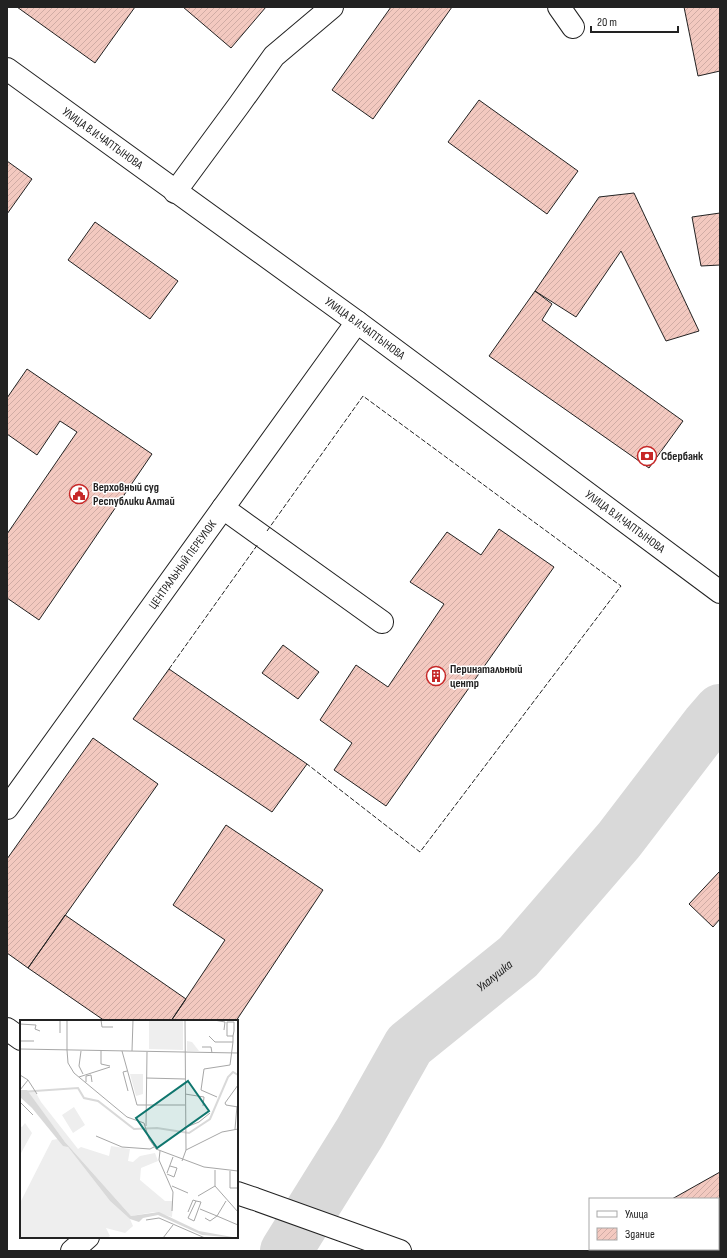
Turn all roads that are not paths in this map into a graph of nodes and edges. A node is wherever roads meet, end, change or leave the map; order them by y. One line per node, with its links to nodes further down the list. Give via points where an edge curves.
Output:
1 (332, 7): 5 (street, via 274,56)
2 (559, 7): 3 (street)
3 (573, 27)
4 (7, 69): 5 (street, УЛИЦА В.И.ЧАПТЫНОВА)
5 (175, 192): 6 (street, УЛИЦА В.И.ЧАПТЫНОВА)
6 (357, 322): 7 (street, ЦЕНТРАЛЬНЫЙ ПЕРЕУЛОК); 8 (street, УЛИЦА В.И.ЧАПТЫНОВА)
7 (223, 508): 9 (street); 10 (street, ЦЕНТРАЛЬНЫЙ ПЕРЕУЛОК)
8 (718, 585)
9 (382, 622)
10 (7, 808)
11 (7, 1029): 12 (street)
12 (20, 1038)
13 (238, 1186): 14 (street)
14 (246, 1196): 16 (street)
15 (87, 1238): 17 (street)
16 (391, 1248)
17 (72, 1251)

